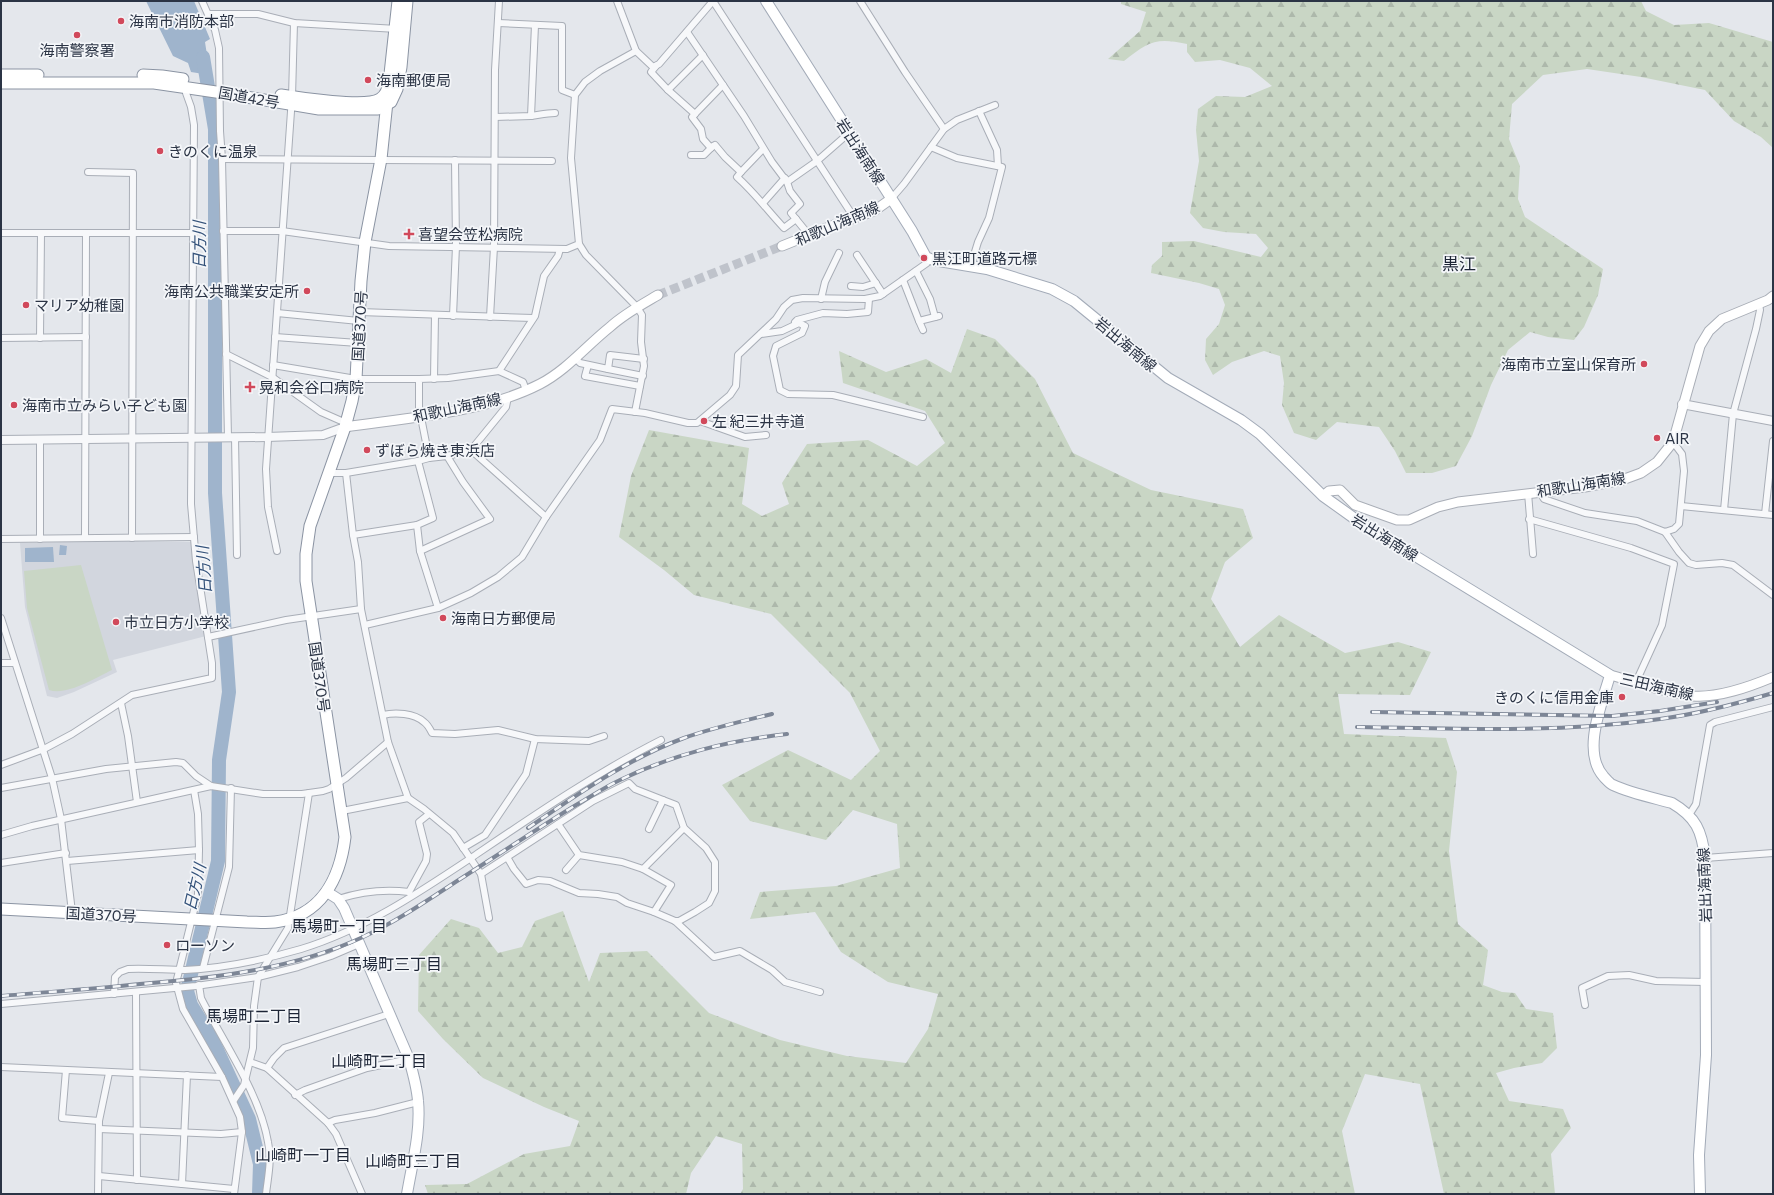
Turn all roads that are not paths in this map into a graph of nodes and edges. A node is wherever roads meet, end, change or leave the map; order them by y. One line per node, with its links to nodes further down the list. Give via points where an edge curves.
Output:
1 (202, 1): 9 (street)
2 (398, 1): 13 (highway, 国道42号)
3 (407, 1): 13 (highway, 国道42号)
4 (499, 1): 11 (street)
5 (616, 1): 15 (street)
6 (713, 1): 14 (street); 48 (street)
7 (766, 1): 37 (main road, 岩出海南線)
8 (860, 1): 35 (street)
9 (208, 14): 10 (street, via 258,14); 23 (street, via 218,40)
10 (294, 23): 13 (street); 26 (street)
11 (498, 23): 12 (street); 33 (street)
12 (534, 25): 25 (street, via 562,26 562,90); 34 (street)
13 (400, 30): 21 (highway, 国道42号)
14 (687, 32): 16 (street); 17 (street)
15 (636, 51): 17 (street, via 653,67); 25 (street, via 600,70 585,82)
16 (703, 54): 22 (street); 24 (street)
17 (656, 66): 24 (street, via 651,72)
18 (1, 75): 20 (highway, 国道42号, via 155,75)
19 (1, 83): 20 (highway, 国道42号)
20 (188, 83): 23 (highway, 国道42号); 63 (street, via 186,93 194,125)
21 (394, 83): 26 (highway, 国道42号, via 383,97 371,102); 27 (highway, 国道370号); 36 (highway, 国道370号, via 396,99)
22 (723, 85): 32 (street); 40 (street)
23 (218, 88): 26 (highway, 国道42号); 42 (street)
24 (668, 90): 32 (street)
25 (575, 95): 66 (street, via 571,158)
26 (291, 101): 29 (highway, 国道42号, via 319,109); 43 (street)
27 (387, 105): 29 (highway, 国道42号); 36 (highway, 国道370号)
28 (995, 105): 30 (street)
29 (364, 110): 36 (highway, 国道370号, via 381,114)
30 (979, 111): 35 (street, via 957,120); 49 (street, via 996,150)
31 (555, 113): 34 (street, via 545,112 539,116)
32 (695, 114): 38 (street, via 692,117 702,129 703,139)
33 (494, 116): 34 (street); 46 (street)
34 (531, 116)
35 (944, 129): 39 (street)
36 (385, 132): 44 (highway, 国道370号)
37 (849, 133): 48 (street); 53 (main road, 岩出海南線)
38 (713, 146): 41 (street, via 704,155); 51 (street)
39 (931, 147): 49 (street, via 961,159); 53 (street)
40 (763, 149): 51 (street); 52 (street)
41 (691, 155)
42 (222, 159): 43 (street); 57 (street)
43 (286, 159): 44 (street); 58 (street)
44 (382, 159): 45 (street); 65 (highway, 国道370号)
45 (455, 160): 46 (street); 67 (street)
46 (494, 160): 47 (street); 69 (street)
47 (552, 161)
48 (817, 161): 52 (street); 56 (street)
49 (998, 166): 74 (street, via 1002,167 990,218 978,242)
50 (88, 172): 62 (street, via 132,173)
51 (741, 172): 54 (street, via 737,177)
52 (786, 180): 54 (street); 55 (street, via 790,191 800,204 791,213)
53 (892, 199): 56 (main road, 和歌山海南線, via 874,212); 73 (main road, 岩出海南線)
54 (763, 203): 55 (street, via 784,228)
55 (796, 219): 64 (street)
56 (854, 219): 64 (main road, 和歌山海南線)
57 (223, 231): 58 (street); 101 (street)
58 (282, 231): 65 (street); 86 (street)
59 (1, 233): 60 (street)
60 (41, 233): 61 (street); 99 (street)
61 (86, 233): 62 (street); 96 (street)
62 (132, 233): 63 (street); 128 (street)
63 (192, 233): 125 (street)
64 (810, 235): 68 (main road, 和歌山海南線)
65 (365, 242): 67 (street, via 389,246); 88 (highway, 国道370号)
66 (579, 244): 70 (street); 85 (street, via 586,255)
67 (456, 246): 69 (street); 89 (street)
68 (782, 246)
69 (494, 247): 70 (street); 90 (street)
70 (560, 249): 91 (street, via 544,276 535,316)
71 (839, 253): 82 (street, via 825,282)
72 (857, 255): 77 (street)
73 (929, 259): 74 (main road, 岩出海南線); 75 (street)
74 (971, 265): 142 (main road, 岩出海南線, via 1052,289 1074,301 1168,378 1241,420 1260,434)
75 (916, 271): 76 (street); 92 (street, via 937,317)
76 (903, 280): 79 (street); 92 (street)
77 (876, 283): 78 (street); 79 (street)
78 (851, 286)
79 (883, 294): 83 (street)
80 (658, 295): 85 (main road, 和歌山海南線)
81 (1773, 296): 84 (main road, 和歌山海南線)
82 (821, 299): 83 (street); 95 (street, via 792,300)
83 (869, 299): 93 (street, via 868,312 823,313 797,320)
84 (1759, 304): 116 (main road, 和歌山海南線, via 1722,319 1709,331 1700,346); 118 (street, via 1756,329)
85 (638, 307): 102 (main road, 和歌山海南線, via 609,327); 103 (street, via 642,315 641,342)
86 (277, 313): 88 (street); 97 (street)
87 (435, 315): 88 (street); 89 (street); 111 (street)
88 (359, 316): 100 (highway, 国道370号)
89 (453, 316): 90 (street)
90 (490, 317): 91 (street)
91 (532, 318): 107 (street)
92 (919, 321): 94 (street)
93 (791, 326): 95 (street, via 782,331); 120 (street, via 799,323 805,326 802,333 776,346 773,356 780,390 788,394 833,395)
94 (923, 330)
95 (761, 334): 121 (street, via 738,355 736,386 730,395)
96 (86, 337): 99 (street); 129 (street)
97 (275, 337): 100 (street); 104 (street)
98 (1, 338): 99 (street)
99 (40, 338)
100 (358, 343): 110 (highway, 国道370号)
101 (226, 354): 109 (street); 126 (street)
102 (576, 359): 105 (street); 114 (main road, 和歌山海南線, via 540,384)
103 (644, 359): 106 (street, via 610,355); 108 (street)
104 (273, 365): 109 (street); 110 (street)
105 (588, 365): 106 (street); 113 (street, via 585,376)
106 (608, 369): 108 (street)
107 (499, 371): 111 (street); 114 (street, via 523,382)
108 (643, 376): 113 (street)
109 (272, 377): 123 (street, via 321,412); 127 (street)
110 (356, 379): 112 (street); 123 (highway, 国道370号)
111 (434, 379): 112 (street)
112 (419, 380): 119 (street)
113 (640, 386): 117 (street)
114 (526, 390): 115 (main road, 和歌山海南線)
115 (508, 396): 119 (main road, 和歌山海南線, via 484,405); 134 (street, via 506,407)
116 (1682, 404): 118 (street); 133 (main road, 和歌山海南線)
117 (635, 412): 121 (street, via 688,423); 147 (street, via 612,409 600,440)
118 (1733, 414): 122 (street); 144 (street)
119 (421, 416): 123 (main road, 和歌山海南線); 136 (street)
120 (923, 417)
121 (700, 421): 124 (street, via 745,437)
122 (1773, 421)
123 (346, 425): 127 (street, via 323,435); 138 (highway, 国道370号)
124 (766, 435)
125 (193, 437): 126 (street); 128 (street); 154 (street, via 191,504)
126 (229, 437): 127 (street); 160 (street)
127 (268, 437): 157 (street, via 268,508)
128 (131, 438): 129 (street); 153 (street)
129 (85, 439): 131 (street); 152 (street)
130 (1, 440): 131 (street)
131 (40, 440): 156 (street)
132 (1773, 441): 145 (street)
133 (1673, 442): 140 (main road, 和歌山海南線, via 1657,462 1641,473 1622,480 1585,487); 143 (street, via 1682,454 1684,471)
134 (471, 450): 135 (street); 147 (street)
135 (447, 456): 136 (street); 158 (street, via 490,519)
136 (429, 458): 137 (street)
137 (418, 461): 139 (street); 149 (street, via 433,518)
138 (328, 473): 139 (street); 164 (highway, 国道370号, via 310,526 306,554 306,581)
139 (346, 473): 151 (street)
140 (1539, 491): 141 (main road, 和歌山海南線); 150 (street, via 1544,499 1585,513 1638,521)
141 (1528, 493): 142 (main road, 和歌山海南線, via 1458,502 1438,507 1409,520 1397,520 1368,510 1356,504 1340,490 1329,491); 148 (street)
142 (1323, 496): 170 (main road, 岩出海南線, via 1358,521)
143 (1681, 506): 144 (street); 150 (street, via 1679,524)
144 (1724, 510): 145 (street)
145 (1765, 514): 146 (street)
146 (1773, 515)
147 (546, 517): 163 (street, via 522,557 471,593)
148 (1529, 519): 159 (street); 172 (street, via 1631,548 1674,564 1662,625)
149 (417, 525): 151 (street); 158 (street)
150 (1666, 532): 161 (street, via 1689,562 1696,565 1733,565)
151 (353, 535): 162 (street, via 358,562)
152 (85, 538): 153 (street); 156 (street)
153 (132, 538): 154 (street)
154 (194, 538): 167 (street)
155 (1, 539): 156 (street)
156 (40, 539)
157 (277, 551)
158 (420, 551): 163 (street)
159 (1533, 554)
160 (237, 555)
161 (1773, 594)
162 (361, 608): 164 (street); 166 (street)
163 (438, 608): 166 (street)
164 (311, 616): 167 (street); 184 (highway, 国道370号)
165 (1, 618): 169 (street)
166 (365, 625): 175 (street)
167 (211, 637): 173 (street, via 212,678 132,695)
168 (1, 663): 169 (street)
169 (15, 663): 180 (street)
170 (1610, 675): 172 (main road, 三田海南線); 195 (main road, 岩出海南線, via 1594,736 1593,751 1599,769 1612,785 1672,803)
171 (1773, 678): 172 (main road, 三田海南線, via 1727,692 1695,696)
172 (1636, 682)
173 (121, 703): 180 (street); 182 (street)
174 (1773, 707): 195 (street, via 1710,725 1696,804)
175 (383, 715): 177 (street, via 394,712 415,717 425,722 432,733 455,734 498,730); 179 (street)
176 (604, 736): 177 (street, via 589,741)
177 (535, 739): 201 (street, via 526,774 485,834)
178 (661, 740): 207 (street, via 589,780)
179 (388, 742): 184 (street); 190 (street)
180 (44, 749): 181 (street); 183 (street)
181 (1, 765)
182 (132, 766): 183 (street); 185 (street, via 183,763 196,776); 192 (street)
183 (52, 778): 186 (street); 196 (street)
184 (337, 783): 189 (street, via 329,789); 193 (highway, 国道370号)
185 (212, 786): 187 (street); 188 (street)
186 (1, 788)
187 (231, 788): 189 (street, via 263,794); 223 (street, via 228,867)
188 (194, 790): 192 (street); 202 (street)
189 (309, 793): 220 (street)
190 (408, 798): 193 (street); 194 (street)
191 (663, 800): 197 (street, via 635,789 629,783 593,801); 198 (street, via 676,805); 199 (street)
192 (137, 802): 196 (street)
193 (342, 811): 214 (highway, 国道370号, via 345,837 343,856)
194 (430, 814): 201 (street, via 452,833); 215 (street, via 419,822 427,854)
195 (1689, 815): 208 (main road, 岩出海南線, via 1700,832)
196 (61, 819): 200 (street); 203 (street)
197 (558, 824): 205 (street); 206 (street)
198 (684, 828): 211 (street); 224 (street, via 706,848 715,862 714,891 709,903)
199 (649, 829)
200 (1, 835)
201 (463, 848): 207 (street)
202 (199, 850): 209 (street); 222 (street)
203 (66, 853): 209 (street); 210 (street)
204 (1773, 853): 208 (street)
205 (579, 855): 211 (street, via 622,862); 212 (street)
206 (507, 857): 213 (street); 219 (street, via 526,884 538,880 550,881 579,893 617,897 627,904)
207 (470, 858): 213 (street); 215 (street)
208 (1705, 858): 231 (main road, 岩出海南線)
209 (67, 860): 218 (street)
210 (1, 863)
211 (643, 869): 219 (street, via 671,885)
212 (566, 870)
213 (481, 874): 221 (street)
214 (328, 892): 216 (main road); 220 (highway, 国道370号, via 314,905)
215 (410, 895): 216 (street, via 394,890); 225 (street)
216 (338, 899): 225 (main road)
217 (1, 909): 218 (highway, 国道370号)
218 (72, 912): 222 (highway, 国道370号)
219 (654, 912): 224 (street)
220 (290, 918): 223 (highway, 国道370号, via 275,922); 227 (street, via 288,928)
221 (489, 918)
222 (195, 919): 223 (highway, 国道370号); 229 (street)
223 (213, 920): 228 (street)
224 (675, 921): 235 (street, via 714,957 740,951 772,970 785,982)
225 (353, 929): 226 (main road); 227 (street, via 319,943)
226 (359, 944): 230 (street, via 298,967); 239 (main road)
227 (270, 957): 228 (street, via 245,963); 230 (street)
228 (200, 968): 229 (street)
229 (181, 970): 233 (street); 236 (street, via 138,968 120,972 115,976)
230 (258, 977): 232 (street); 241 (street)
231 (1706, 982): 238 (street, via 1656,981 1629,975 1608,976 1582,988); 267 (main road, 岩出海南線, via 1706,1055 1699,1155)
232 (197, 986): 233 (street); 249 (street)
233 (179, 987): 234 (street); 248 (street, via 183,1009)
234 (136, 992): 236 (street); 246 (street)
235 (820, 992)
236 (114, 994): 237 (street)
237 (1, 1004)
238 (1585, 1005)
239 (389, 1014): 240 (main road); 243 (street, via 284,1048)
240 (409, 1059): 250 (street, via 367,1068); 252 (main road)
241 (250, 1062): 243 (street); 249 (street)
242 (1, 1067): 244 (street)
243 (267, 1068): 250 (street)
244 (66, 1070): 245 (street); 253 (street, via 62,1118)
245 (109, 1073): 246 (street); 253 (street)
246 (137, 1073): 247 (street); 256 (street)
247 (187, 1075): 248 (street); 257 (street)
248 (222, 1077): 251 (street)
249 (245, 1083): 251 (street); 264 (street, via 261,1116 268,1142 270,1161)
250 (295, 1095): 254 (street)
251 (235, 1099): 258 (street)
252 (418, 1102): 254 (street); 266 (main road, via 416,1141)
253 (99, 1121): 255 (street)
254 (328, 1123): 265 (street, via 336,1134)
255 (99, 1129): 256 (street); 259 (street)
256 (136, 1130): 257 (street); 260 (street)
257 (184, 1131): 258 (street, via 221,1134); 261 (street)
258 (242, 1132): 262 (street)
259 (99, 1176): 260 (street); 263 (street)
260 (137, 1180): 261 (street)
261 (182, 1184): 262 (street)
262 (234, 1191)
263 (98, 1194)
264 (266, 1194)
265 (362, 1194)
266 (406, 1194)
267 (1700, 1194)

